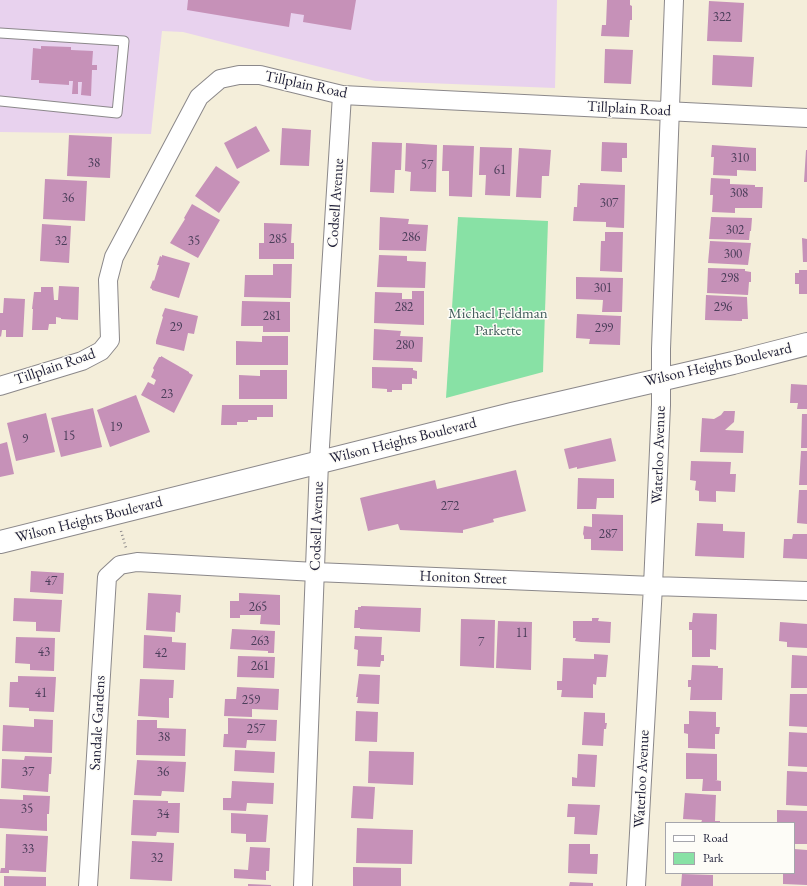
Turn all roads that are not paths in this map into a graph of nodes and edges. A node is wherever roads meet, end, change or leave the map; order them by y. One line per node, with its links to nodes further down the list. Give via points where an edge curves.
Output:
1 (674, 0): 5 (street, Waterloo Avenue)
2 (0, 33): 4 (lane, via 124,41 117,113)
3 (342, 95): 5 (street, Tillplain Road); 9 (street, Tillplain Road, via 260,75 239,75 220,79 199,97 114,257 108,280 110,340 101,351 82,361); 10 (street, Codsell Avenue)
4 (0, 101)
5 (670, 111): 6 (street, Tillplain Road); 8 (street, Waterloo Avenue)
6 (807, 118)
7 (807, 344): 8 (street, Wilson Heights Boulevard)
8 (661, 379): 10 (street, Wilson Heights Boulevard); 14 (street, Waterloo Avenue)
9 (0, 386)
10 (319, 462): 11 (street, Wilson Heights Boulevard); 13 (street, Codsell Avenue)
11 (0, 542)
12 (125, 564): 13 (street, Honiton Street, via 137,562); 16 (street, Sandale Gardens, via 107,577)
13 (315, 572): 14 (street, Honiton Street); 17 (street, Codsell Avenue)
14 (654, 586): 15 (street, Honiton Street); 18 (street, Waterloo Avenue)
15 (807, 591)
16 (88, 886)
17 (303, 886)
18 (636, 886)

